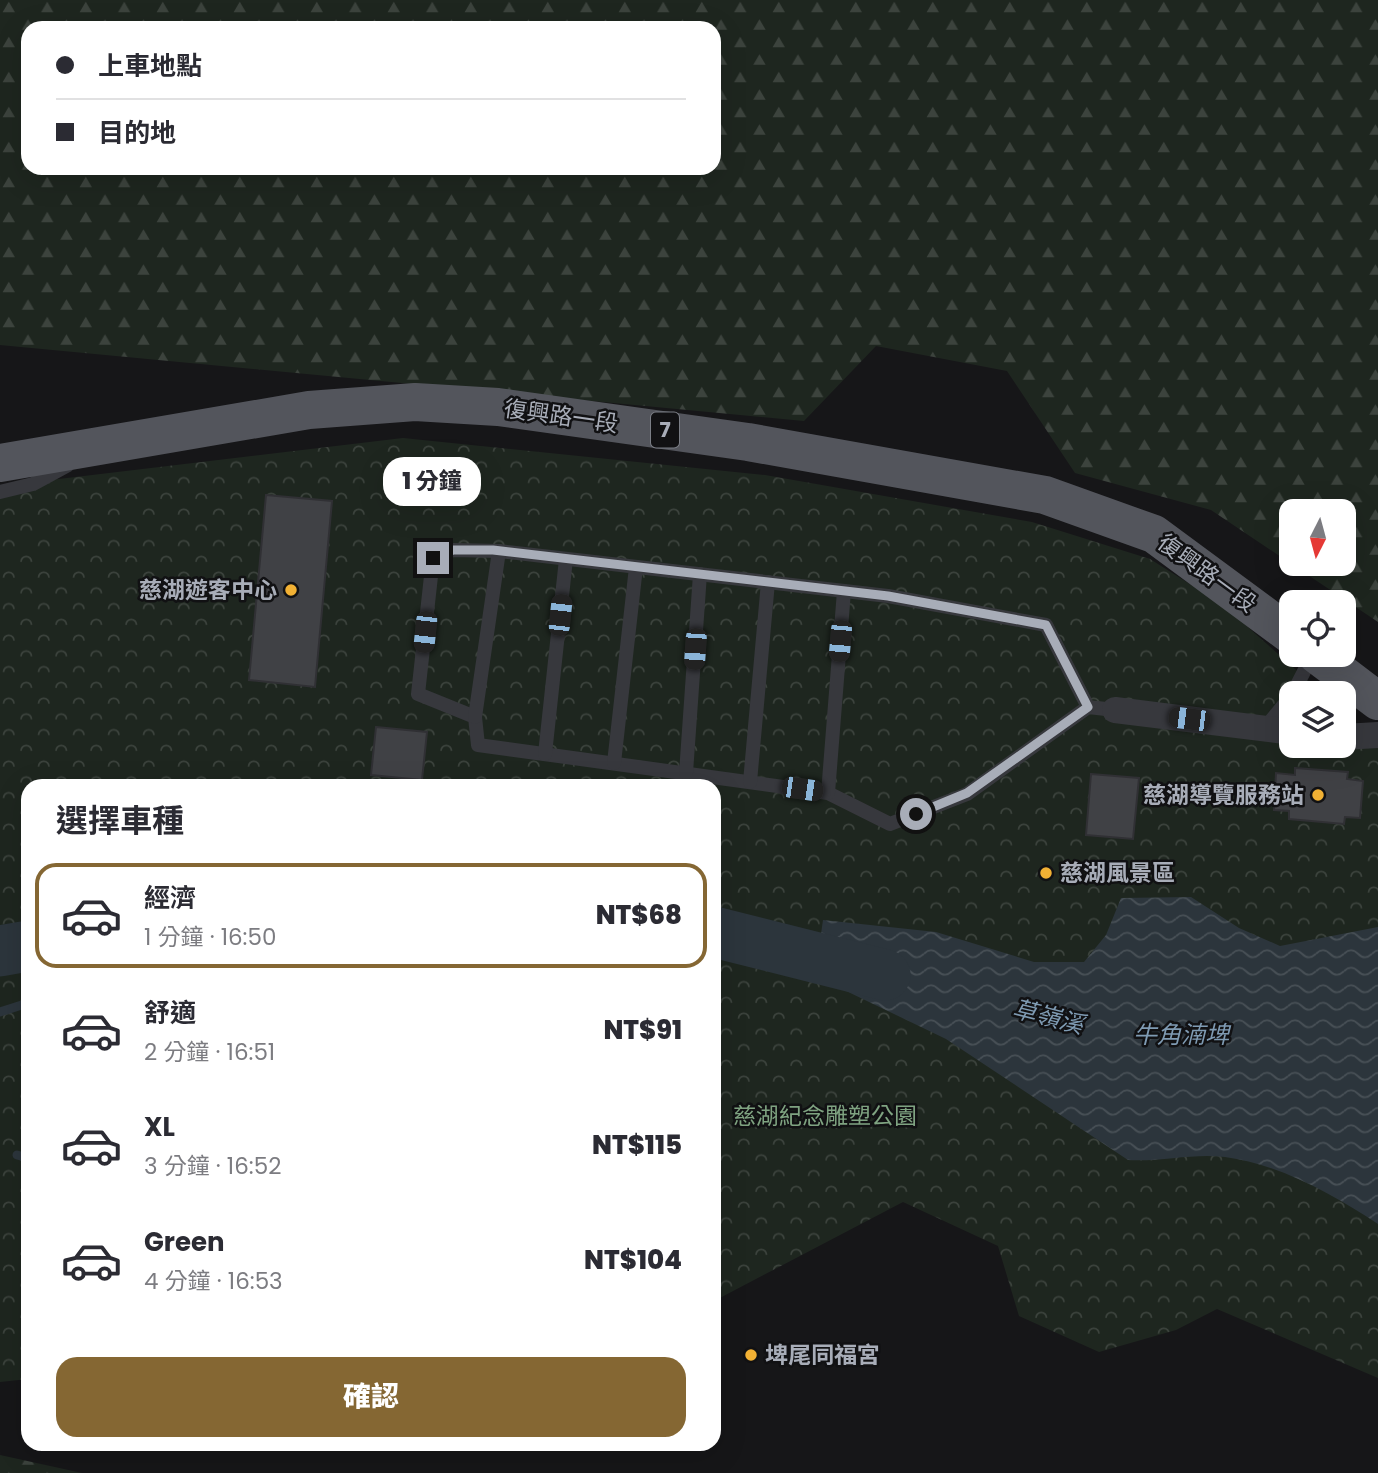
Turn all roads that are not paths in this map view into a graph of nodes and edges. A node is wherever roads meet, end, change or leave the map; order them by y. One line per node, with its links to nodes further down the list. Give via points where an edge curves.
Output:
1 (106, 445): 2 (main road, 復興路一段 / 7); 3 (lane, via 33,484); 10 (main road, 復興路一段 / 7, via 309,410 415,402 498,407 748,442 1045,495 1154,534)
2 (0, 463)
3 (0, 492)
4 (499, 551): 5 (lane); 16 (lane); 16 (lane, via 453,550 433,558 418,694)
5 (566, 559): 6 (lane); 21 (lane)
6 (636, 567): 7 (lane); 22 (lane)
7 (700, 574): 8 (lane); 23 (lane)
8 (768, 582): 9 (lane); 24 (lane)
9 (844, 591): 13 (lane, via 1046,625); 25 (lane)
10 (1279, 626)
11 (1332, 667): 12 (main road)
12 (1378, 701)
13 (1088, 707): 14 (lane); 25 (lane, via 967,793 890,824)
14 (1115, 710): 17 (street)
15 (1279, 710): 17 (lane)
16 (475, 717): 21 (lane, via 478,744)
17 (1264, 729): 18 (street)
18 (1279, 731)
19 (1378, 735): 20 (street)
20 (1356, 736)
21 (545, 754): 22 (lane)
22 (614, 763): 23 (lane)
23 (685, 773): 24 (lane)
24 (750, 782): 25 (lane)
25 (828, 793)

